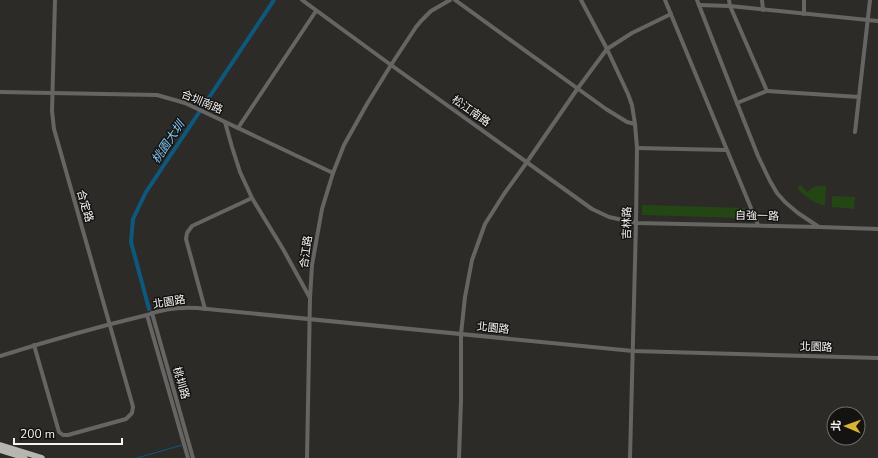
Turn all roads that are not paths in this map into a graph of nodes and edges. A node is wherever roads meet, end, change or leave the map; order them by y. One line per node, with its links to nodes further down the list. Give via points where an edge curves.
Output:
1 (55, 0): 24 (street, 合定路)
2 (302, 0): 14 (street, 松江南路)
3 (450, 0): 20 (street, 合江路, via 421,21)
4 (455, 0): 21 (street)
5 (581, 0): 19 (street, 吉林路)
6 (665, 0): 15 (street)
7 (728, 0): 12 (street)
8 (762, 0): 13 (street)
9 (804, 0): 16 (street)
10 (870, 0): 17 (street)
11 (698, 2): 12 (street); 26 (street)
12 (730, 6): 13 (street); 22 (street)
13 (763, 10): 16 (street)
14 (316, 11): 20 (street, 松江南路); 29 (street)
15 (671, 14): 19 (street, via 632,33); 32 (street)
16 (804, 14): 17 (street)
17 (868, 20): 18 (street); 25 (street)
18 (878, 21)
19 (607, 49): 21 (street); 28 (street, 吉林路, via 628,94)
20 (391, 65): 33 (street, 松江南路); 34 (street, 合江路, via 344,145)
21 (578, 88): 28 (street, via 606,109); 33 (street)
22 (766, 91): 25 (street); 26 (street)
23 (0, 92): 24 (street, 合圳南路)
24 (53, 93): 27 (street, 合圳南路, via 157,95 185,103); 45 (street, 合定路, via 54,129)
25 (860, 97): 30 (street)
26 (737, 103): 38 (street, via 758,156 777,193 794,210)
27 (225, 122): 29 (street, 合圳南路); 35 (street, via 240,172)
28 (635, 124): 31 (street, 吉林路)
29 (238, 128): 34 (street, 合圳南路)
30 (855, 132)
31 (637, 148): 32 (street); 36 (street, 吉林路)
32 (726, 150): 37 (street)
33 (527, 162): 36 (street, 松江南路, via 592,209 609,217); 46 (street, via 484,228 472,260)
34 (333, 173): 40 (street, 合江路, via 318,230)
35 (252, 198): 40 (street); 41 (street, via 192,226 187,233 186,239)
36 (636, 223): 37 (street, 自強一路); 48 (street, 吉林路)
37 (758, 225): 38 (street, 自強一路)
38 (819, 227): 39 (street, 自強一路)
39 (878, 229)
40 (310, 298): 44 (street, 合江路)
41 (205, 309): 42 (street, 北園路, via 184,307); 44 (street, 北園路)
42 (152, 313): 43 (street, 北園路); 56 (street, 桃圳路)
43 (147, 315): 45 (street, 北園路); 55 (street, 桃圳路)
44 (310, 319): 46 (street, 北園路); 57 (street, 合江路)
45 (109, 324): 47 (street, 北園路); 47 (street, 合定路, via 133,407 132,413 126,419 68,435 59,432)
46 (461, 334): 48 (street, 北園路); 58 (street)
47 (34, 345): 49 (street, 北園路)
48 (633, 350): 50 (street, 北園路); 59 (street, 吉林路)
49 (0, 356)
50 (878, 358)
51 (0, 444): 54 (highway)
52 (1, 450): 53 (highway)
53 (25, 458)
54 (42, 458)
55 (188, 458)
56 (193, 458)
57 (307, 458)
58 (459, 458)
59 (630, 458)

